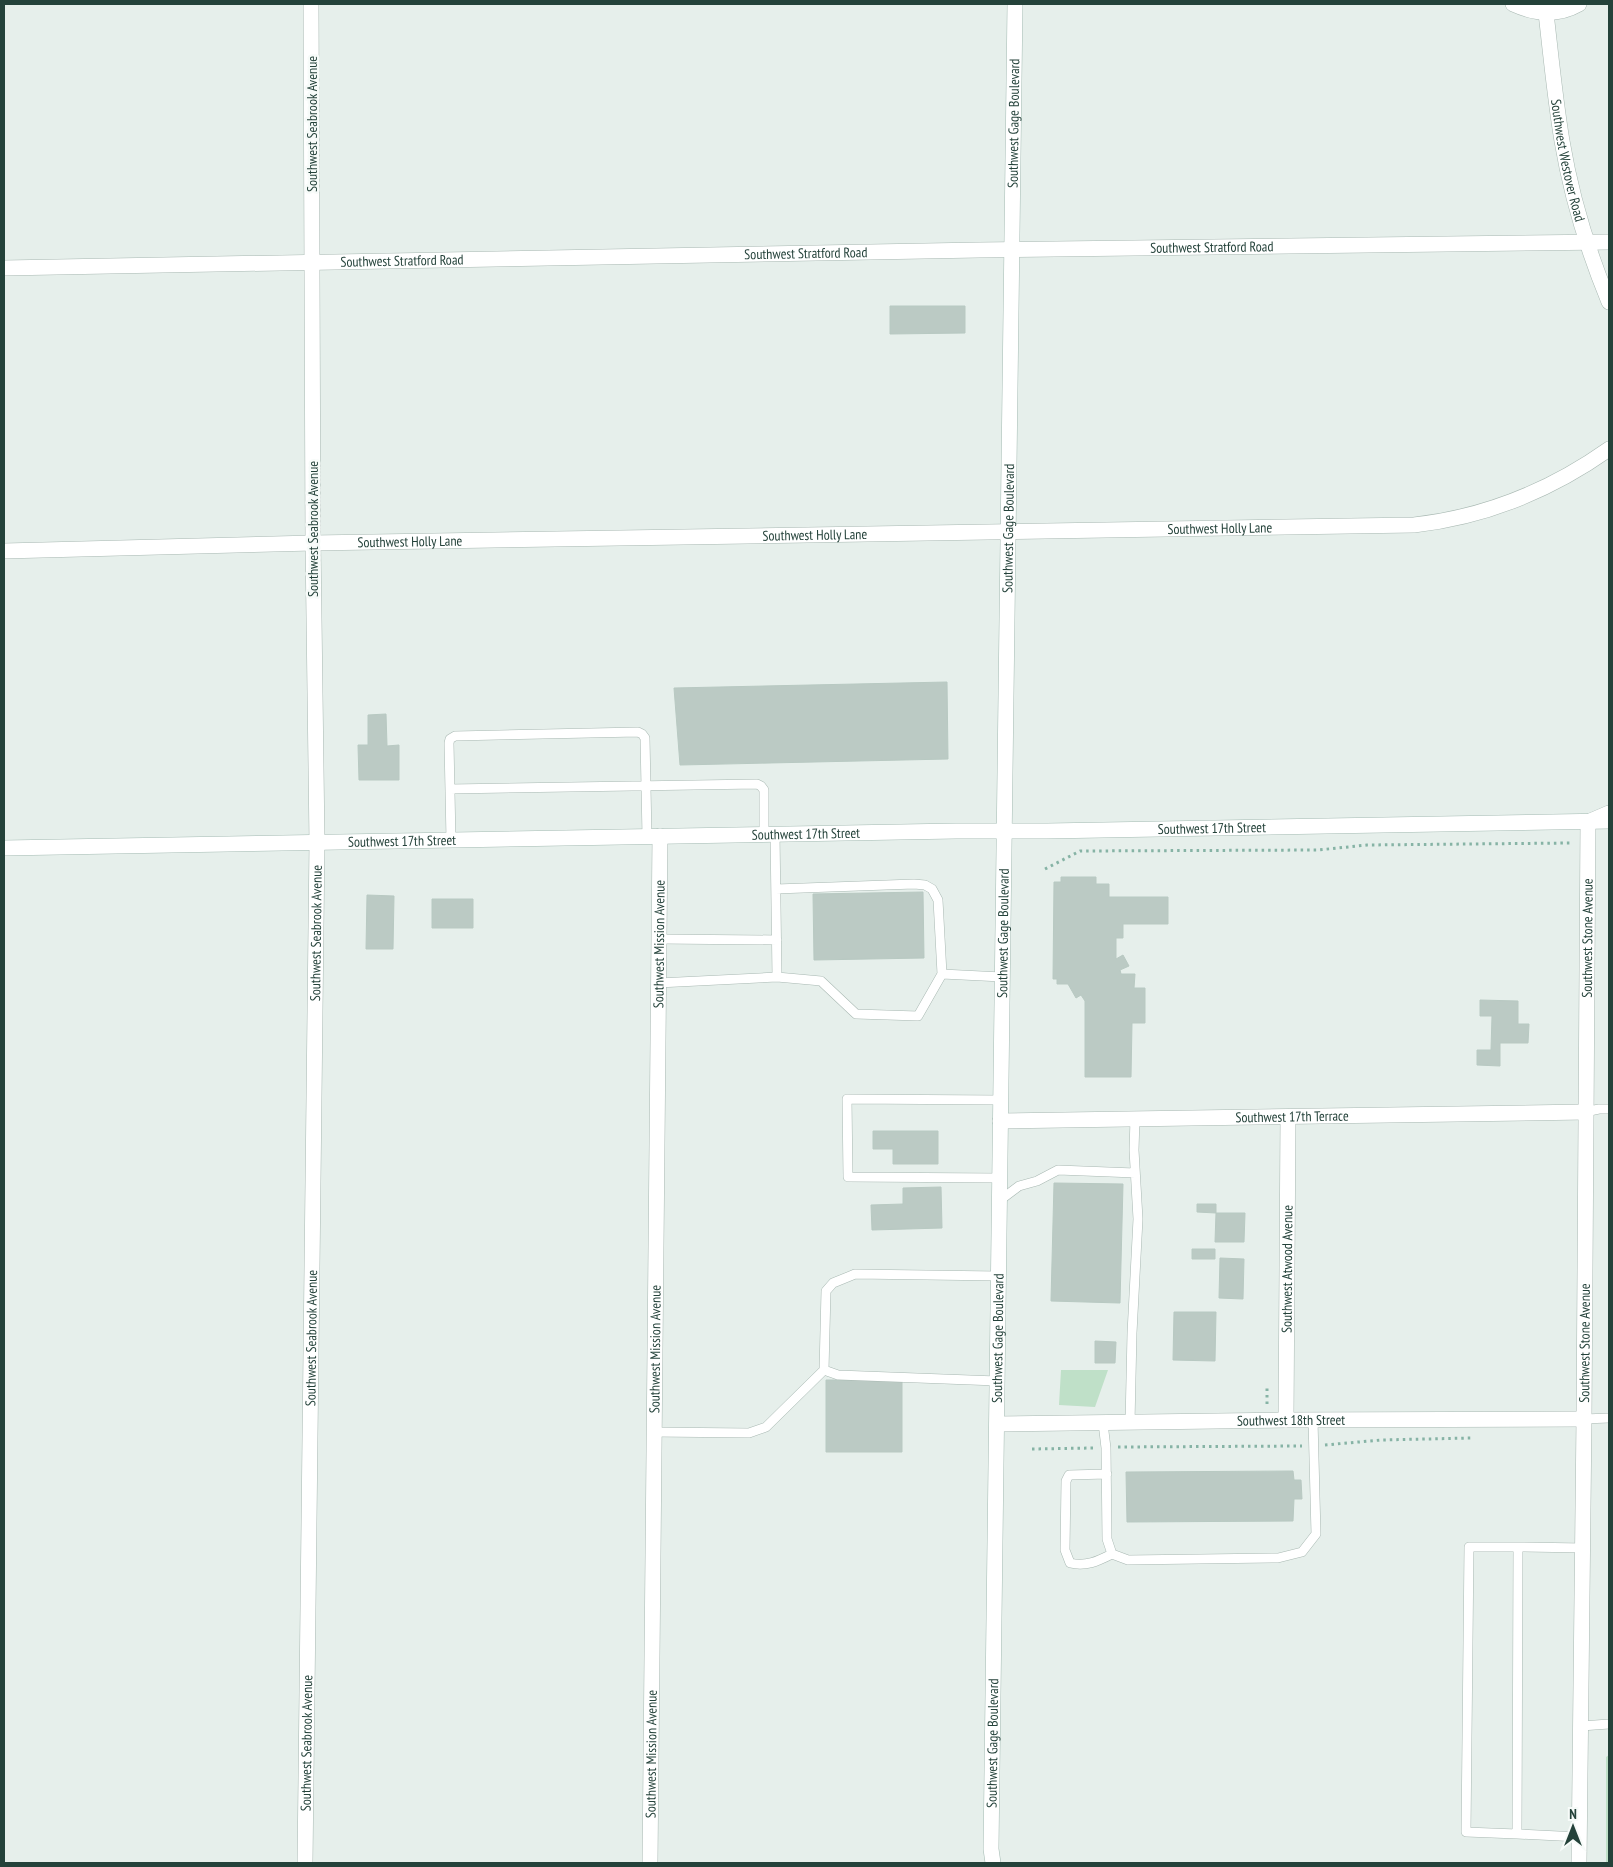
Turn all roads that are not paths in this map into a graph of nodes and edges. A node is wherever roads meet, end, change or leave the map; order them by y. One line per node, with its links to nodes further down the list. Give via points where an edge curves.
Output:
1 (311, 4): 9 (street, Southwest Seabrook Avenue)
2 (1015, 4): 8 (street, Southwest Gage Boulevard)
3 (1513, 4): 5 (street, via 1525,10)
4 (1579, 4): 5 (street)
5 (1546, 13): 7 (street, Southwest Westover Road, via 1562,142)
6 (1609, 242): 7 (street, Southwest Stratford Road)
7 (1588, 243): 8 (street, Southwest Stratford Road); 11 (street, Southwest Westover Road)
8 (1012, 250): 9 (street, Southwest Stratford Road); 13 (street, Southwest Gage Boulevard)
9 (312, 263): 10 (street, Southwest Stratford Road); 14 (street, Southwest Seabrook Avenue)
10 (4, 268)
11 (1609, 302)
12 (1609, 449): 13 (street, Southwest Holly Lane, via 1564,478 1521,499 1436,523 1383,527)
13 (1007, 532): 14 (street, Southwest Holly Lane); 21 (street, Southwest Gage Boulevard)
14 (313, 543): 15 (street, Southwest Holly Lane); 25 (street, Southwest Seabrook Avenue)
15 (4, 550)
16 (646, 785): 17 (lane); 17 (lane, via 645,738 642,734 628,732 455,736 448,743); 22 (lane, via 757,784 764,790); 23 (lane)
17 (450, 789): 24 (lane)
18 (1609, 813): 20 (street)
19 (1609, 821): 20 (street, Southwest 17th Street)
20 (1588, 822): 21 (street, Southwest 17th Street); 36 (street, Southwest Stone Avenue)
21 (1004, 831): 22 (street, Southwest 17th Street); 32 (street, Southwest Gage Boulevard)
22 (770, 834): 23 (street, Southwest 17th Street); 27 (lane)
23 (654, 836): 24 (street, Southwest 17th Street); 28 (street, Southwest Mission Avenue)
24 (451, 840): 25 (street, Southwest 17th Street)
25 (317, 842): 26 (street, Southwest 17th Street); 62 (street, Southwest Seabrook Avenue)
26 (4, 848)
27 (776, 889): 29 (lane); 30 (lane, via 925,885 932,889 938,900)
28 (659, 938): 29 (lane); 33 (street, Southwest Mission Avenue)
29 (777, 940): 31 (lane)
30 (942, 974): 31 (lane, via 918,1016 856,1014 822,981); 32 (lane)
31 (777, 978): 33 (lane)
32 (1002, 978): 34 (street, Southwest Gage Boulevard)
33 (658, 983): 53 (street, Southwest Mission Avenue)
34 (1000, 1100): 39 (street, Southwest Gage Boulevard); 41 (lane, via 847,1099 848,1178)
35 (1609, 1110): 36 (lane)
36 (1586, 1112): 37 (street, Southwest 17th Terrace); 47 (street, Southwest Stone Avenue)
37 (1288, 1117): 38 (street, Southwest 17th Terrace); 48 (street, Southwest Atwood Avenue)
38 (1135, 1119): 39 (street, Southwest 17th Terrace); 40 (lane)
39 (1000, 1121): 41 (street, Southwest Gage Boulevard)
40 (1135, 1173): 42 (lane, via 1058,1170 1019,1186); 50 (lane, via 1138,1219)
41 (999, 1178): 42 (street, Southwest Gage Boulevard)
42 (999, 1201): 43 (street, Southwest Gage Boulevard)
43 (998, 1276): 44 (lane, via 855,1274 833,1283 826,1291); 45 (street, Southwest Gage Boulevard)
44 (824, 1370): 45 (lane, via 838,1375); 53 (lane, via 766,1427 749,1433)
45 (997, 1381): 52 (street, Southwest Gage Boulevard)
46 (1609, 1418): 47 (lane)
47 (1584, 1419): 49 (street, Southwest 18th Street); 56 (street, Southwest Stone Avenue)
48 (1286, 1420): 49 (street, Southwest 18th Street); 50 (street, Southwest 18th Street)
49 (1313, 1420): 57 (lane, via 1316,1534 1302,1552 1278,1558 1128,1560)
50 (1130, 1422): 51 (street, Southwest 18th Street)
51 (1103, 1423): 52 (street, Southwest 18th Street); 54 (lane)
52 (997, 1424): 64 (street, Southwest Gage Boulevard)
53 (654, 1432): 63 (street, Southwest Mission Avenue)
54 (1106, 1474): 57 (lane, via 1107,1539); 57 (lane, via 1069,1475 1066,1481 1065,1550 1070,1563 1078,1565 1096,1562)
55 (1518, 1547): 56 (lane); 60 (lane); 60 (lane, via 1469,1547 1466,1832)
56 (1583, 1548): 59 (street, Southwest Stone Avenue)
57 (1112, 1554)
58 (1609, 1724): 59 (lane)
59 (1581, 1726): 61 (street, Southwest Stone Avenue)
60 (1517, 1834): 61 (lane)
61 (1579, 1837): 65 (street, Southwest Stone Avenue)
62 (305, 1863)
63 (650, 1863)
64 (992, 1863)
65 (1579, 1863)

